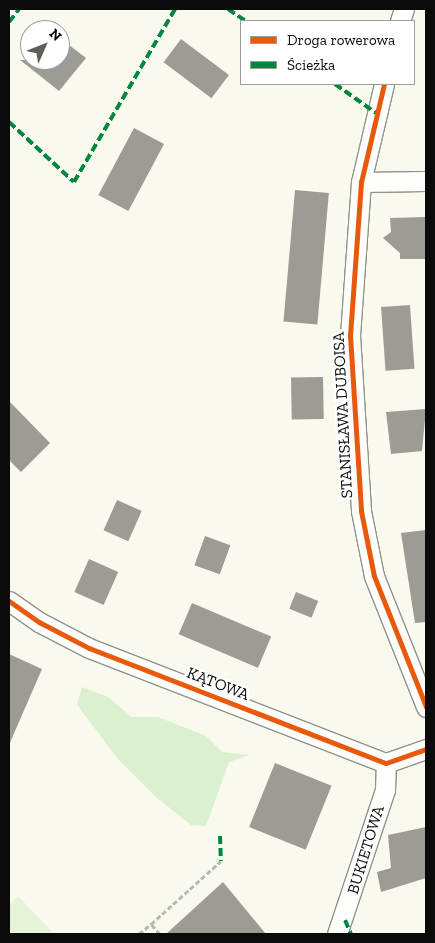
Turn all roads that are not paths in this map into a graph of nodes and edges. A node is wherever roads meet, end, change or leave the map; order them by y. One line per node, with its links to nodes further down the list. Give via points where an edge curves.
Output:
1 (384, 85): 3 (street, STANISŁAWA DUBOISA)
2 (426, 181): 3 (street)
3 (361, 182): 5 (street, STANISŁAWA DUBOISA, via 350,334 361,511 374,576)
4 (9, 600): 7 (street, KĄTOWA, via 38,622 89,648)
5 (426, 707)
6 (426, 749): 7 (street)
7 (386, 763): 8 (street, BUKIETOWA, via 385,790)
8 (337, 934)

